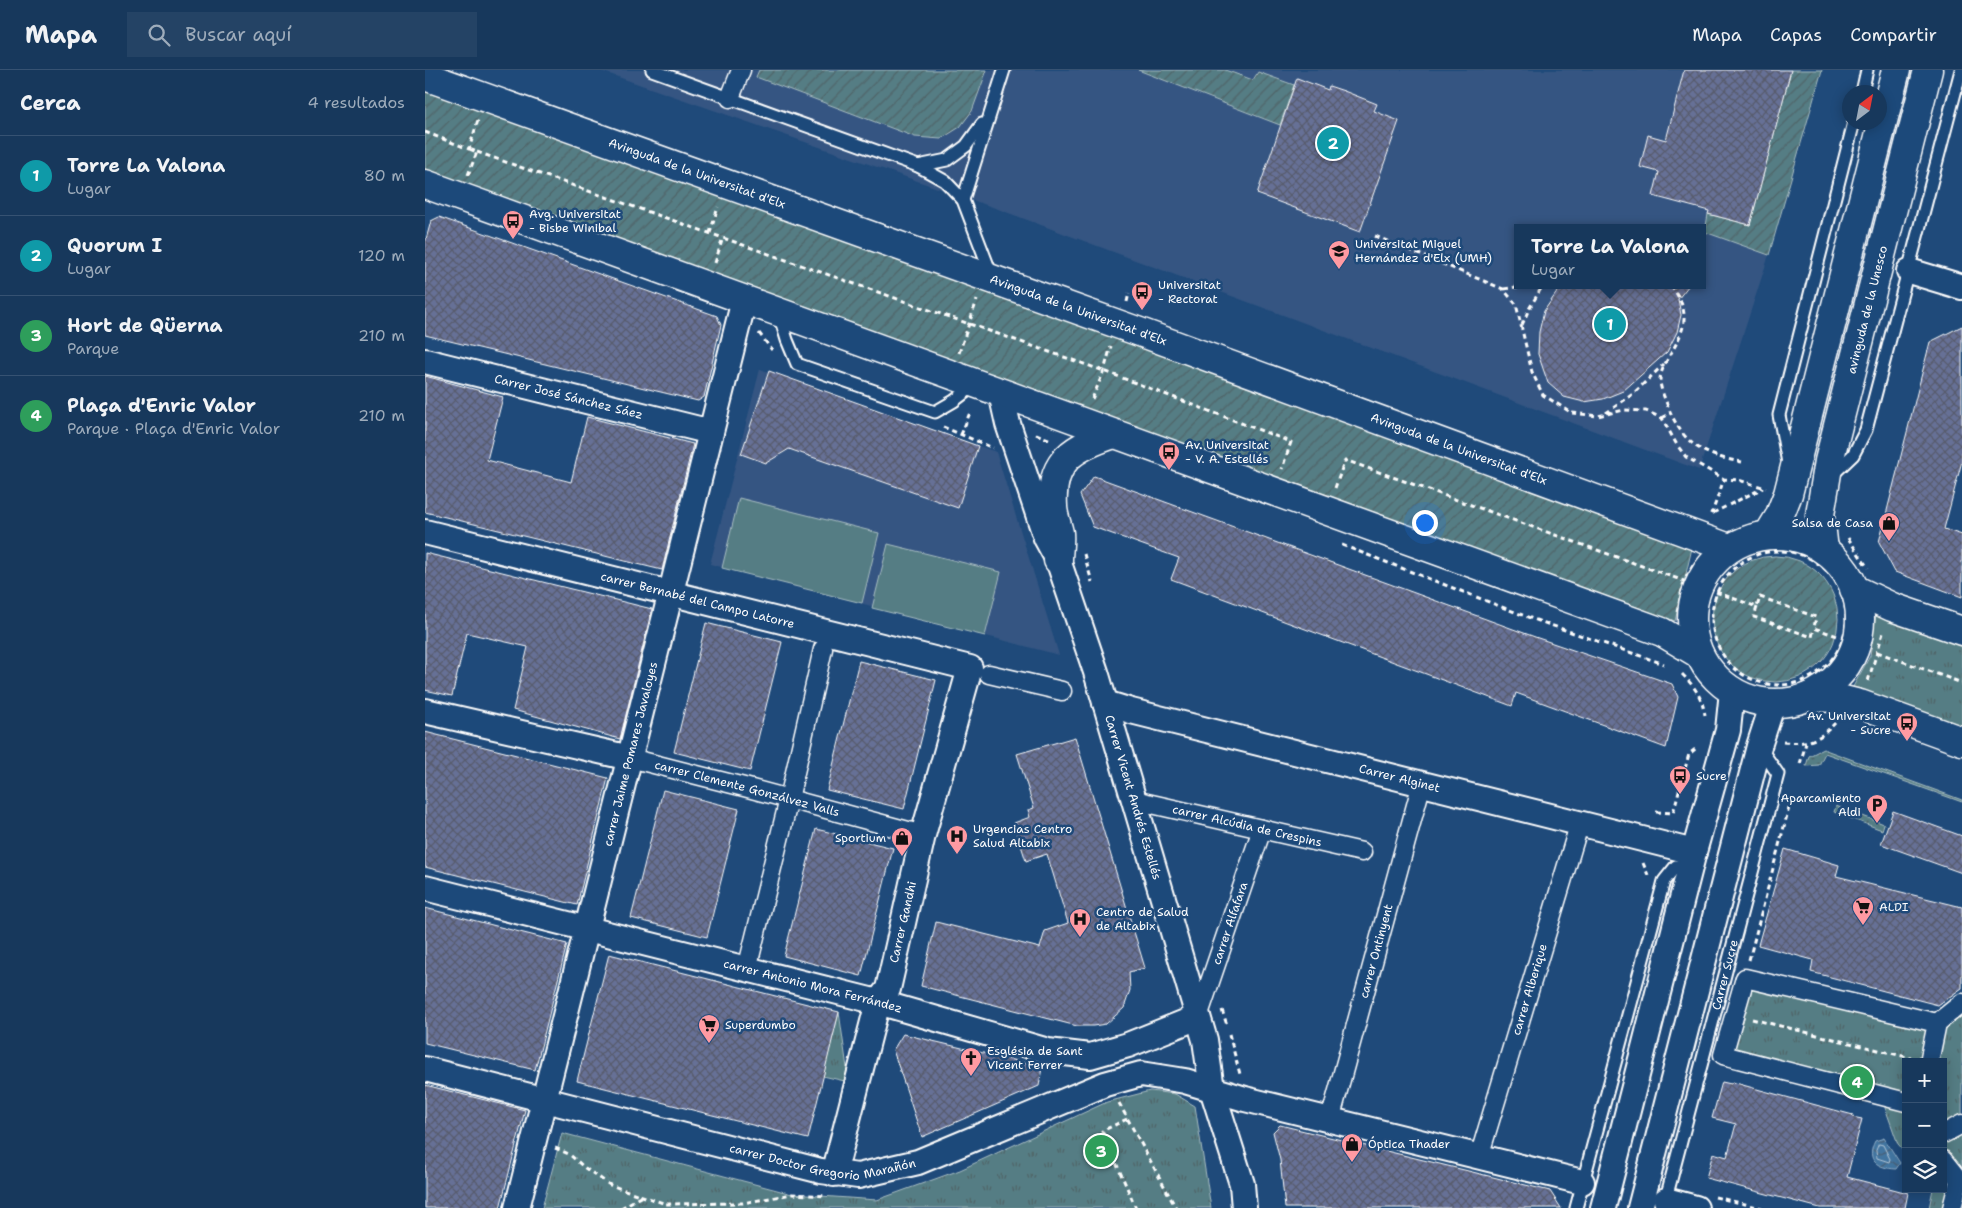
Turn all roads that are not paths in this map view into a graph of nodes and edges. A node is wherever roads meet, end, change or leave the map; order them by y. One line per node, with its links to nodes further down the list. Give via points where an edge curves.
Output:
1 (652, 70): 10 (lane)
2 (741, 70): 10 (street)
3 (1004, 70): 11 (lane)
4 (1867, 70): 9 (lane)
5 (1896, 70): 26 (main road)
6 (1928, 70): 25 (main road, avinguda de la Unesco, via 1831,452)
7 (1961, 70): 16 (lane)
8 (440, 75): 18 (main road, Avinguda de la Universitat d'Elx)
9 (1863, 85)
10 (730, 98): 13 (lane)
11 (988, 116): 13 (lane, via 966,146 947,160); 15 (lane)
12 (1852, 130): 26 (lane, via 1779,415)
13 (918, 166): 15 (lane, via 945,181)
14 (425, 184): 19 (main road)
15 (963, 200): 18 (lane)
16 (1909, 270): 17 (street); 25 (lane, via 1866,430 1853,455)
17 (1962, 286)
18 (986, 288): 29 (main road, Avinguda de la Universitat d'Elx)
19 (744, 300): 20 (main road); 23 (street, carrer Jaime Pomares Javaloyes)
20 (779, 312): 22 (main road); 22 (lane, via 797,364 935,412 954,401)
21 (425, 361): 23 (street, Carrer José Sánchez Sáez)
22 (983, 395): 24 (main road); 31 (street, Carrer Vicent Andrés Estellés, via 1008,424 1046,538)
23 (711, 432): 33 (street, carrer Jaime Pomares Javaloyes)
24 (1114, 434): 31 (main road, via 1083,446 1067,457 1057,471 1053,508 1059,534); 36 (main road, via 1661,632)
25 (1827, 480): 30 (main road, avinguda de la Unesco, via 1820,515)
26 (1777, 485): 28 (main road, via 1779,517)
27 (425, 532): 33 (street, carrer Bernabé del Campo Latorre)
28 (1768, 535): 29 (main road, via 1747,539); 30 (main road, via 1807,541)
29 (1729, 548): 36 (main road, via 1711,565 1698,586 1692,608)
30 (1824, 550): 32 (main road, via 1847,574)
31 (1058, 560): 41 (street, Carrer Vicent Andrés Estellés)
32 (1862, 580): 34 (main road, via 1892,606); 40 (main road, via 1860,624 1850,660 1825,688)
33 (671, 594): 37 (street, carrer Bernabé del Campo Latorre); 46 (street, carrer Jaime Pomares Javaloyes)
34 (1962, 631)
35 (823, 649): 48 (street)
36 (1689, 662): 39 (main road, via 1708,668)
37 (979, 671): 38 (street); 52 (street, Carrer Gandhi)
38 (1062, 691)
39 (1732, 691): 42 (main road, via 1751,700); 54 (street, via 1728,730)
40 (1808, 697): 42 (main road); 44 (main road, via 1836,698 1860,704)
41 (1105, 703): 47 (street, Carrer Alginet); 49 (street, Carrer Vicent Andrés Estellés)
42 (1773, 703): 45 (street, Carrer Sucre)
43 (425, 711): 46 (street, carrer Clemente Gonzálvez Valls)
44 (1962, 741)
45 (1759, 746): 76 (lane, Carrer Sucre, via 1778,774); 81 (street, Carrer Sucre)
46 (630, 758): 48 (street, carrer Clemente Gonzálvez Valls); 56 (street, carrer Jaime Pomares Javaloyes)
47 (1422, 783): 50 (street, Carrer Alginet); 67 (street, carrer Ontinyent)
48 (789, 799): 52 (street, carrer Clemente Gonzálvez Valls); 57 (street)
49 (1134, 800): 51 (street, carrer Alcúdia de Crespins); 60 (street, Carrer Vicent Andrés Estellés)
50 (1580, 822): 54 (street, Carrer Alginet); 70 (street, carrer Alberique)
51 (1262, 829): 53 (street, carrer Alcúdia de Crespins); 60 (street, carrer Alfafara)
52 (923, 835): 58 (street, Carrer Gandhi, via 888,988)
53 (1362, 852)
54 (1693, 857): 74 (lane, via 1676,866 1664,882); 80 (street)
55 (425, 888): 56 (street, carrer Antonio Mora Ferrández)
56 (587, 928): 57 (street, carrer Antonio Mora Ferrández); 65 (street, carrer Jaime Pomares Javaloyes)
57 (747, 969): 58 (street, carrer Antonio Mora Ferrández)
58 (879, 1002): 60 (street, carrer Antonio Mora Ferrández, via 1048,1051 1090,1056); 72 (street, Carrer Gandhi)
59 (1961, 1005): 61 (street)
60 (1198, 1018): 64 (street, Carrer Vicent Andrés Estellés, via 1205,1040)
61 (1937, 1024): 62 (street); 66 (street, via 1745,978 1723,1055)
62 (1924, 1058)
63 (425, 1069): 65 (street, carrer Doctor Gregorio Marañón)
64 (1212, 1090): 67 (street); 72 (street, carrer Doctor Gregorio Marañón, via 1185,1081 1141,1074 1105,1084 918,1162 858,1176); 78 (street, Carrer Vicent Andrés Estellés, via 1242,1184)
65 (544, 1099): 72 (street, carrer Doctor Gregorio Marañón); 77 (street, carrer Jaime Pomares Javaloyes)
66 (1902, 1101)
67 (1330, 1120): 70 (street)
68 (1962, 1124): 69 (street)
69 (1947, 1132)
70 (1479, 1156): 74 (street)
71 (1947, 1164): 73 (street)
72 (833, 1174)
73 (1961, 1180): 82 (street)
74 (1582, 1182): 79 (lane)
75 (1701, 1201): 76 (street)
76 (1665, 1204)
77 (517, 1208)
78 (1244, 1208)
79 (1575, 1208)
80 (1603, 1208)
81 (1640, 1208)
82 (1952, 1208)

